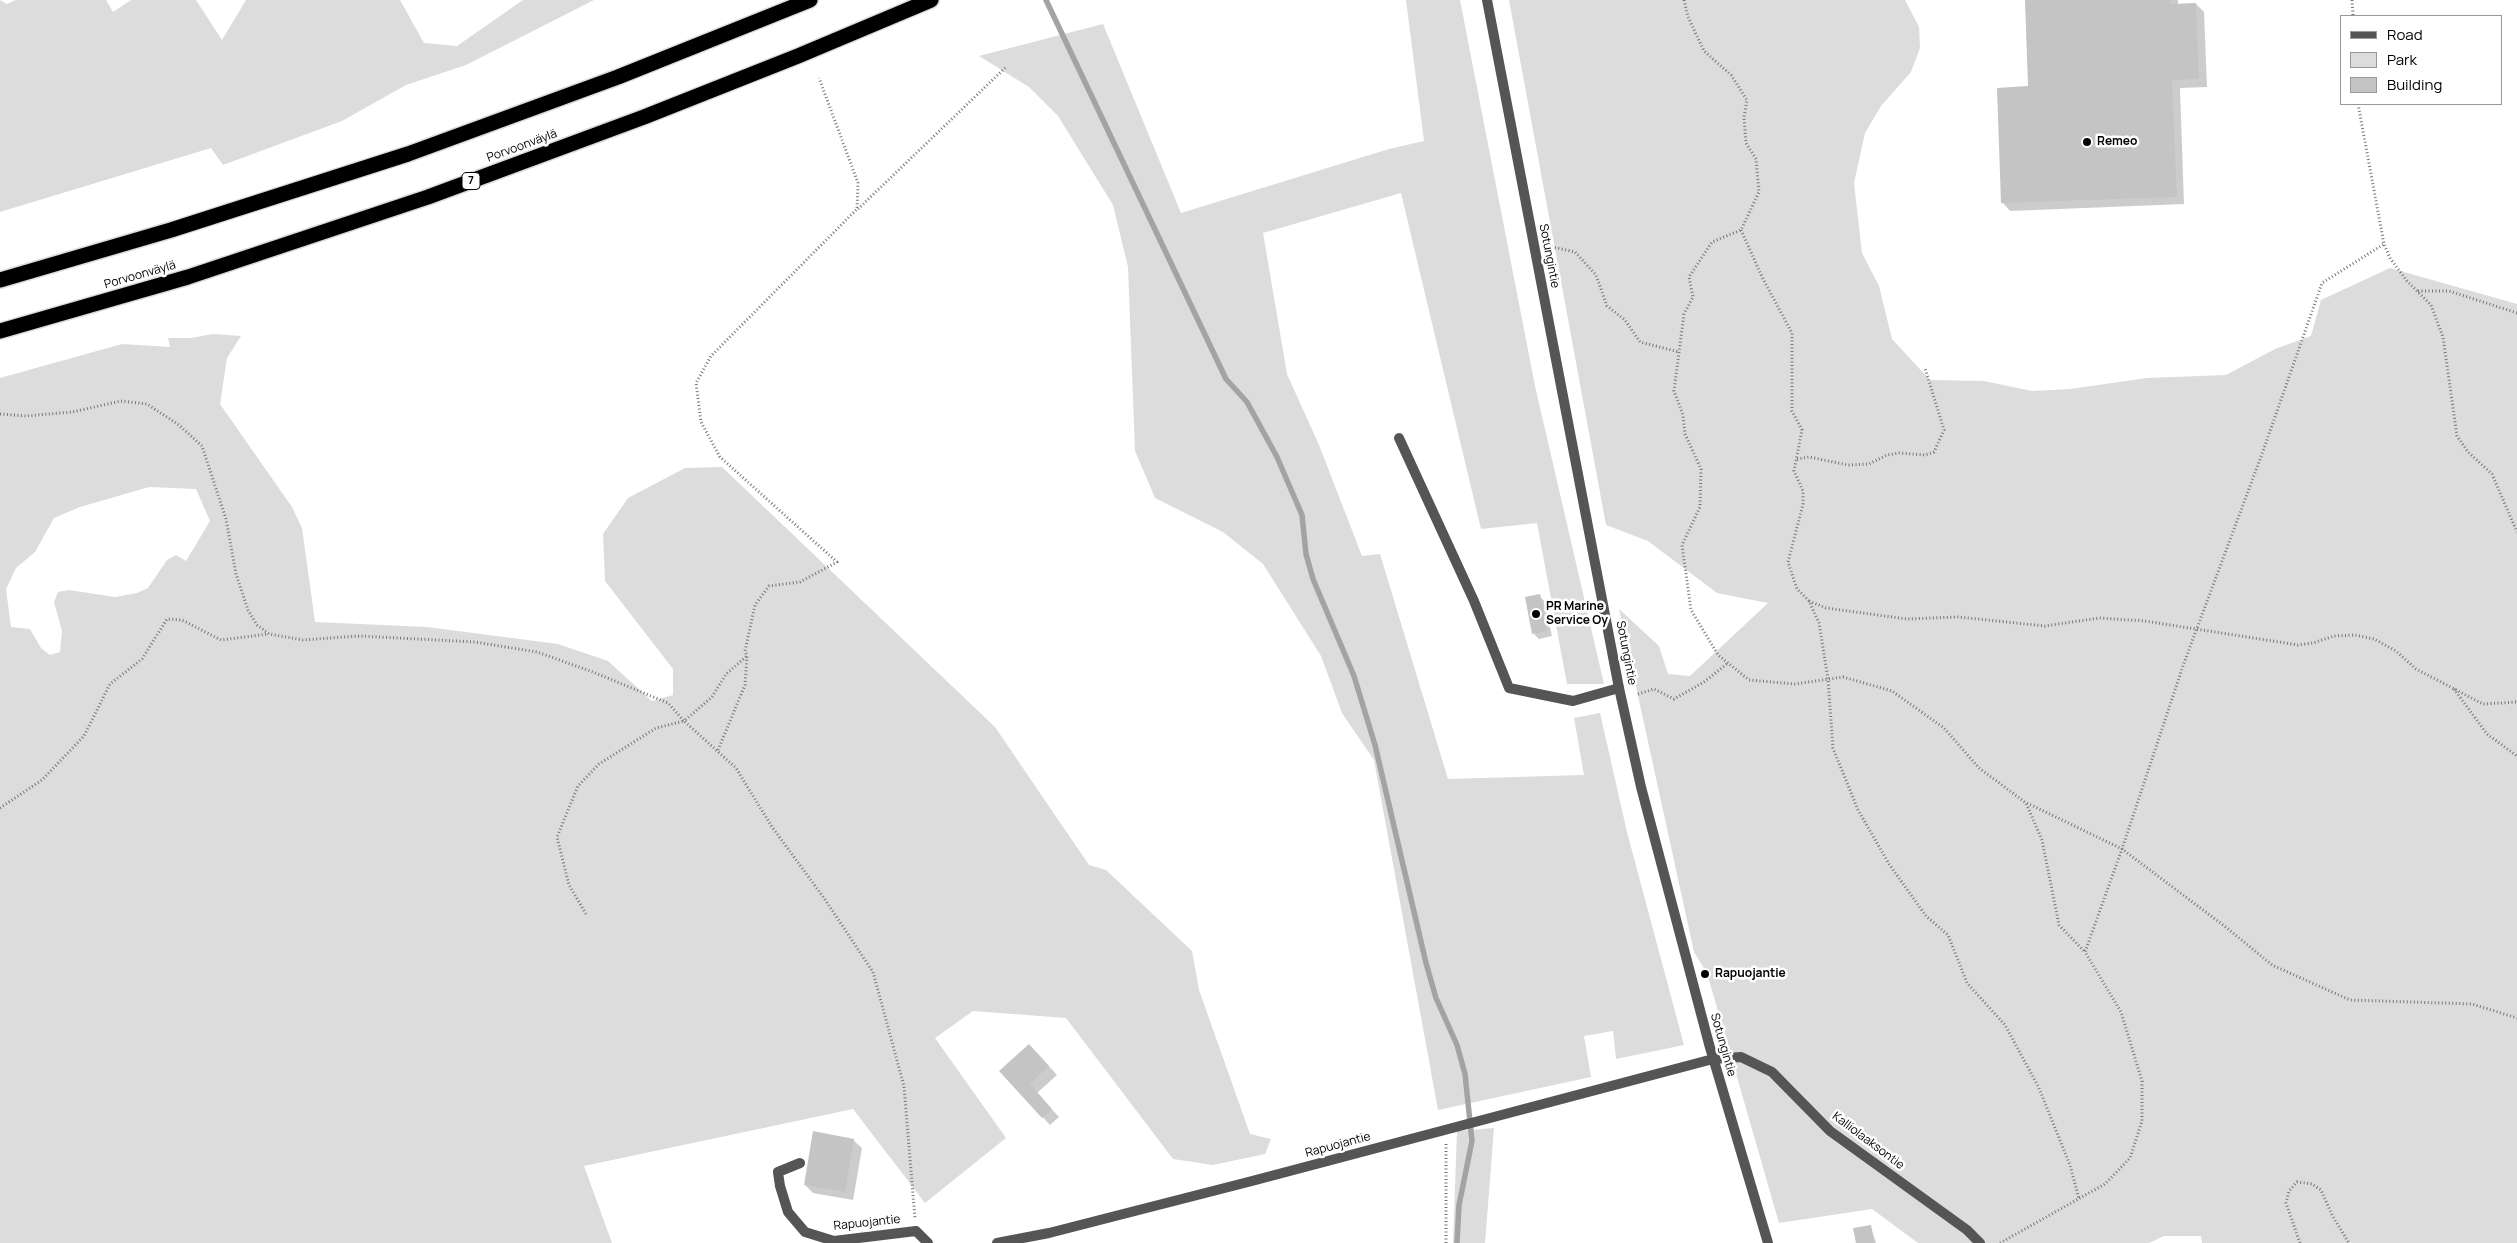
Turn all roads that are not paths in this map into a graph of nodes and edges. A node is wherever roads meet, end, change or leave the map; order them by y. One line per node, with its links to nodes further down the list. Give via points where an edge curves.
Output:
1 (810, 0): 4 (highway, via 618,77 408,154 171,230)
2 (931, 0): 5 (highway, Porvoonväylä / 7, via 644,117 428,197 188,277)
3 (1487, 0): 7 (street, Sotungintie)
4 (0, 280)
5 (0, 331)
6 (1399, 438): 7 (street, via 1474,600 1509,688 1573,700)
7 (1619, 688): 8 (street, Sotungintie, via 1672,910)
8 (1713, 1059): 11 (street, Rapuojantie, via 1232,1186 1049,1233); 12 (street, Sotungintie); 13 (street, Kalliolaaksontie, via 1740,1058 1772,1072 1830,1131 1967,1230)
9 (800, 1163): 10 (street, Rapuojantie, via 778,1172 788,1212 805,1232 834,1241 916,1231)
10 (928, 1243)
11 (997, 1243)
12 (1768, 1243)
13 (1980, 1243)

